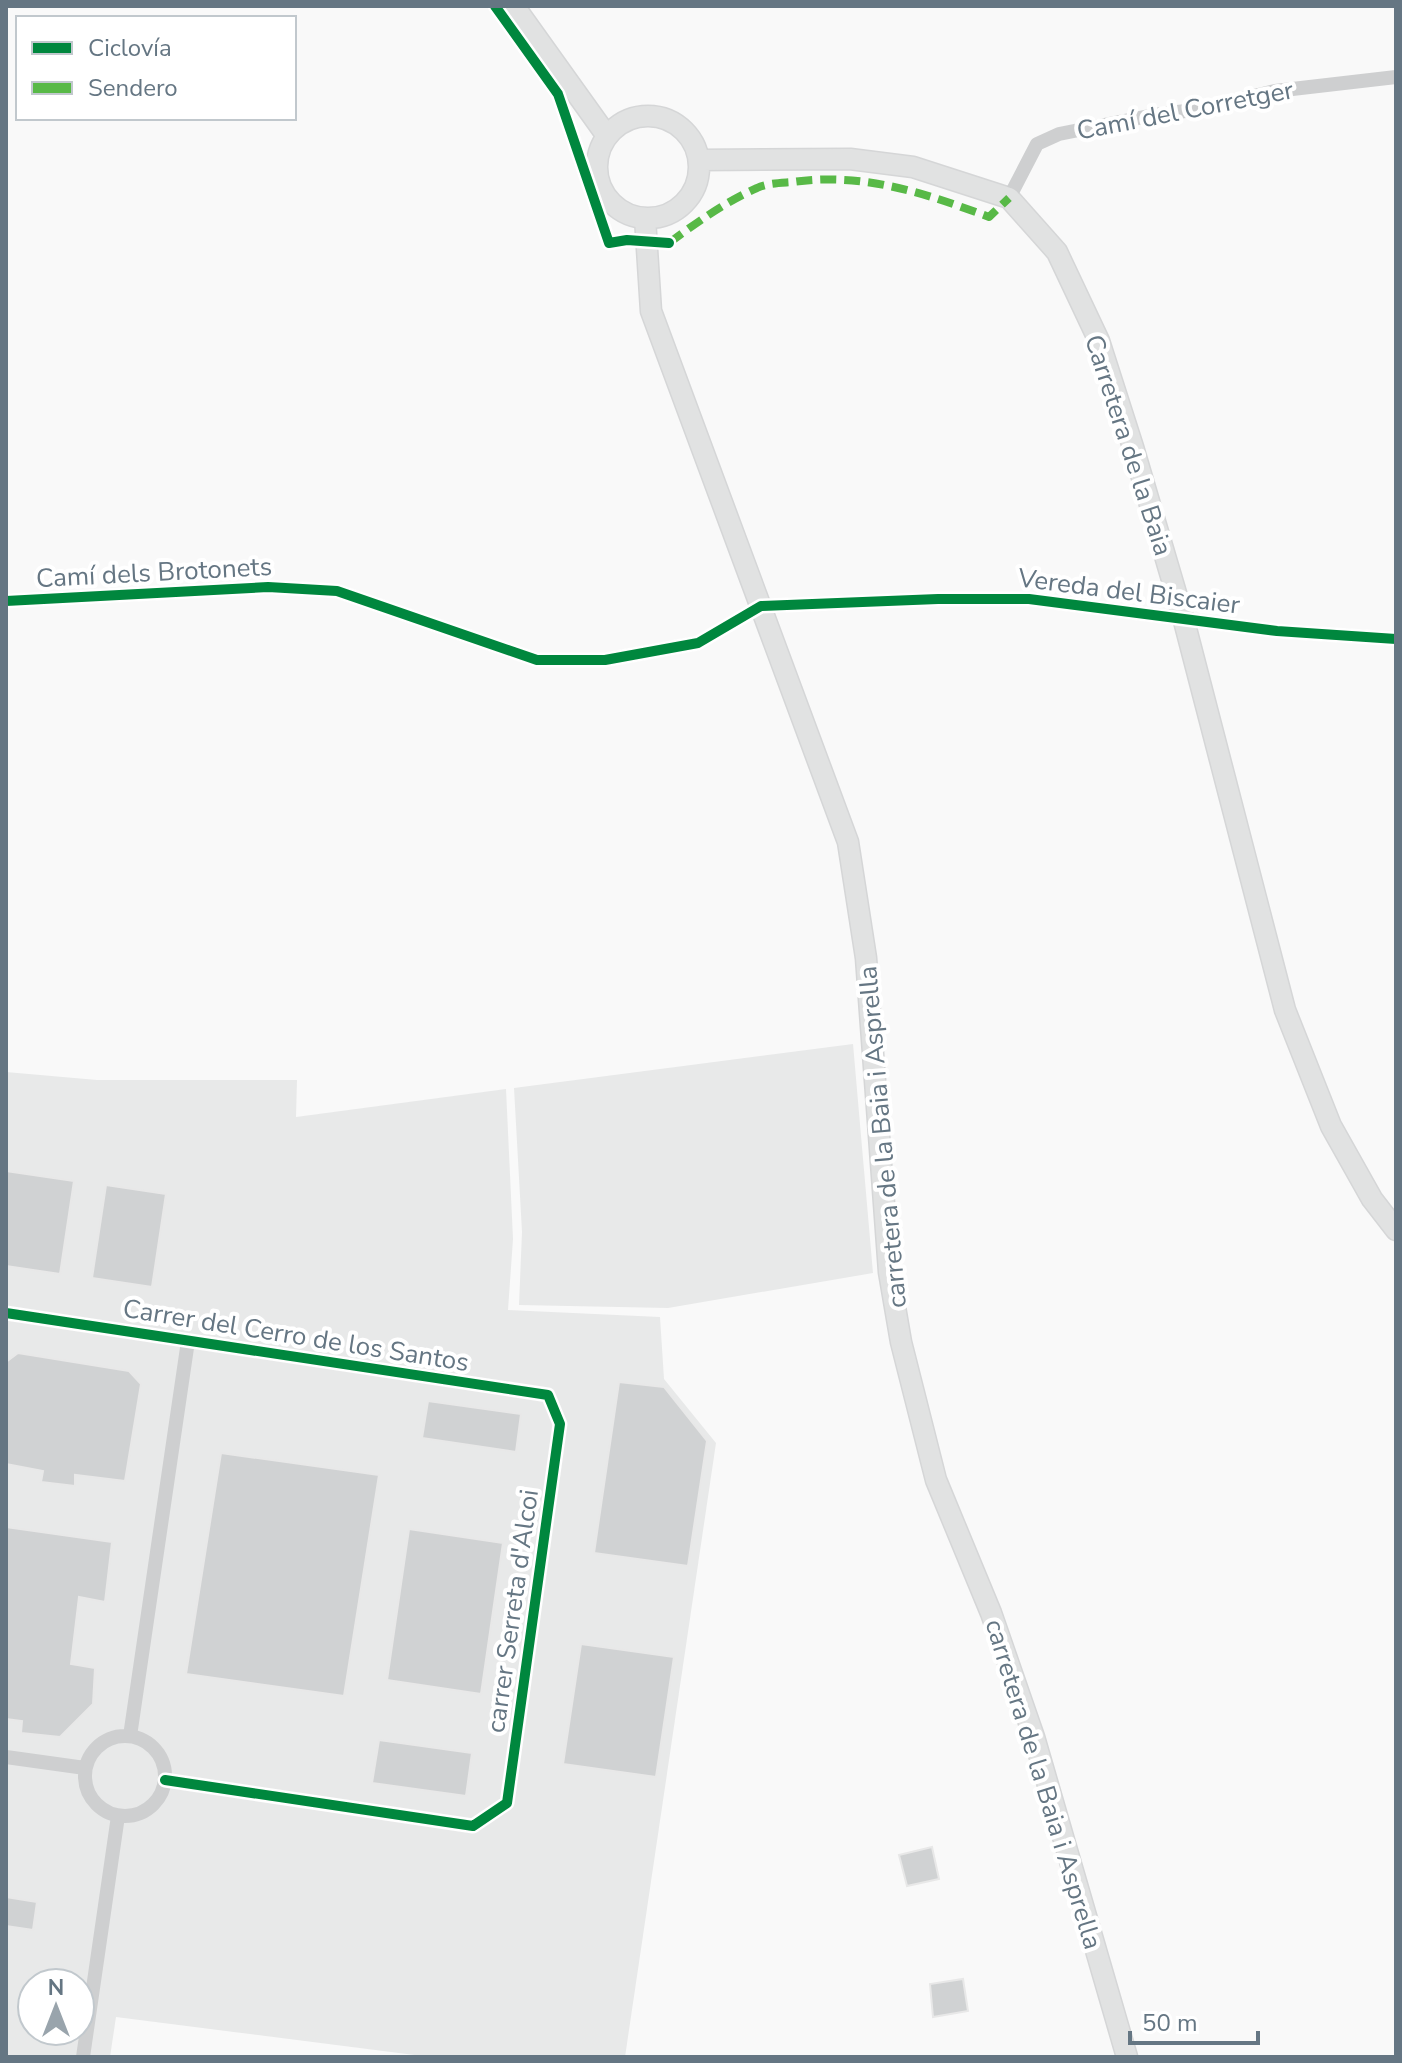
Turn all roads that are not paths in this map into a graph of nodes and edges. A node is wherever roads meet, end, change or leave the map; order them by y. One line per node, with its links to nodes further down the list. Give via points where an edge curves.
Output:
1 (514, 6): 3 (main road)
2 (1396, 77): 5 (street, Camí del Corretger, via 1275,91 1059,134 1037,144)
3 (607, 136): 4 (main road, via 632,118 664,118 687,133); 6 (main road, via 596,166 600,186 619,209)
4 (699, 160): 5 (main road, via 850,159 913,167); 6 (main road, via 696,185 688,198 663,216)
5 (1009, 198): 9 (main road, Carretera de la Baia, via 1057,252 1099,341)
6 (645, 218): 8 (main road, carretera de la Baia i Asprella, via 651,311)
7 (6, 601): 8 (street, Camí dels Brotonets, via 239,588 337,591 537,660 605,660 698,643)
8 (761, 606): 9 (street, Vereda del Biscaier, via 1029,599); 21 (main road, carretera de la Baia i Asprella, via 848,842 866,958 889,1272 936,1480 1030,1724)
9 (1183, 617): 10 (street, Vereda del Biscaier, via 1277,631); 11 (main road, Carretera de la Baia, via 1285,1010 1331,1126)
10 (1396, 639)
11 (1396, 1230)
12 (6, 1313): 13 (street, Carrer del Cerro de los Santos)
13 (188, 1341): 14 (street, Carrer del Cerro de los Santos, via 548,1395); 15 (street)
14 (560, 1424): 18 (street, carrer Serreta d'Alcoi, via 507,1803 473,1826)
15 (130, 1736): 17 (street, via 111,1738 94,1750); 18 (street, via 155,1750)
16 (6, 1757): 17 (street)
17 (85, 1768): 19 (street, via 86,1788 94,1803)
18 (165, 1780): 19 (street, via 149,1808)
19 (118, 1816): 20 (street)
20 (83, 2057)
21 (1127, 2057)

